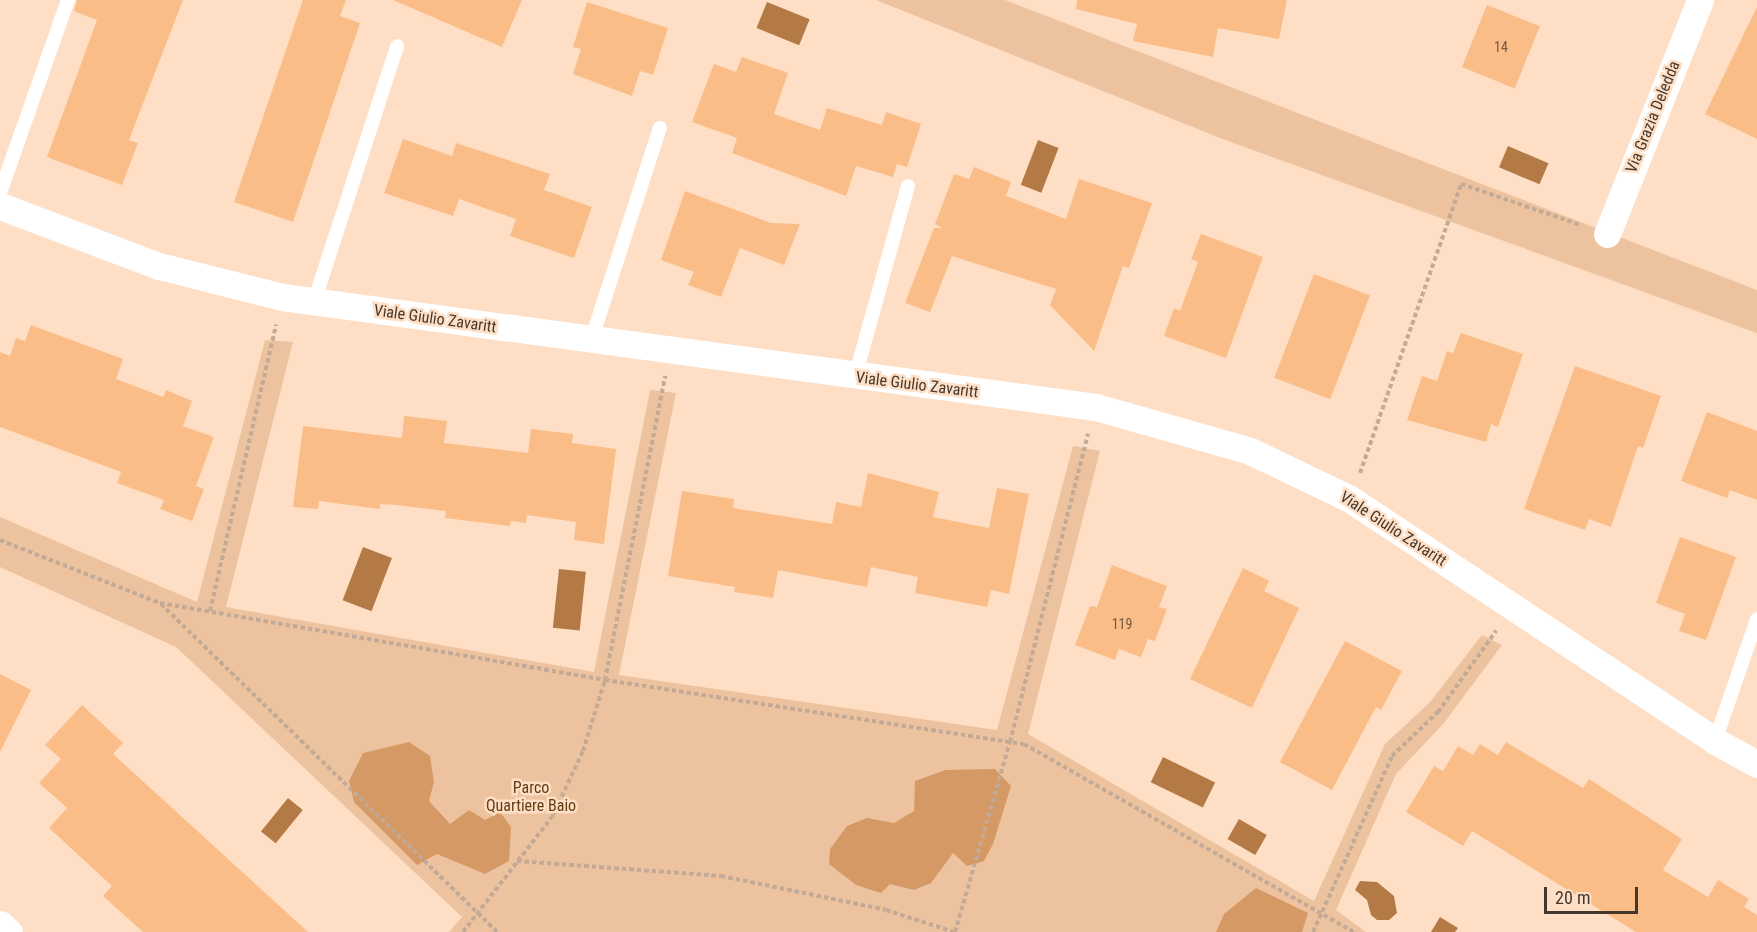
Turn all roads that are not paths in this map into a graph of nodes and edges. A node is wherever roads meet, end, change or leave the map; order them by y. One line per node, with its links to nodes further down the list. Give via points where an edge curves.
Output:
1 (68, 0): 6 (lane)
2 (1700, 0): 8 (street, Via Grazia Deledda)
3 (397, 46): 9 (lane)
4 (660, 128): 10 (lane)
5 (908, 186): 11 (lane)
6 (0, 193)
7 (0, 206): 9 (street, Viale Giulio Zavaritt, via 159,267)
8 (1606, 234)
9 (314, 302): 10 (street, Viale Giulio Zavaritt)
10 (591, 341): 11 (street, Viale Giulio Zavaritt)
11 (855, 377): 13 (street, Viale Giulio Zavaritt, via 1095,407 1250,452 1350,499)
12 (1757, 620): 13 (lane)
13 (1715, 741): 14 (street, Viale Giulio Zavaritt)
14 (1757, 764)
15 (0, 924): 16 (street)
16 (9, 932)

